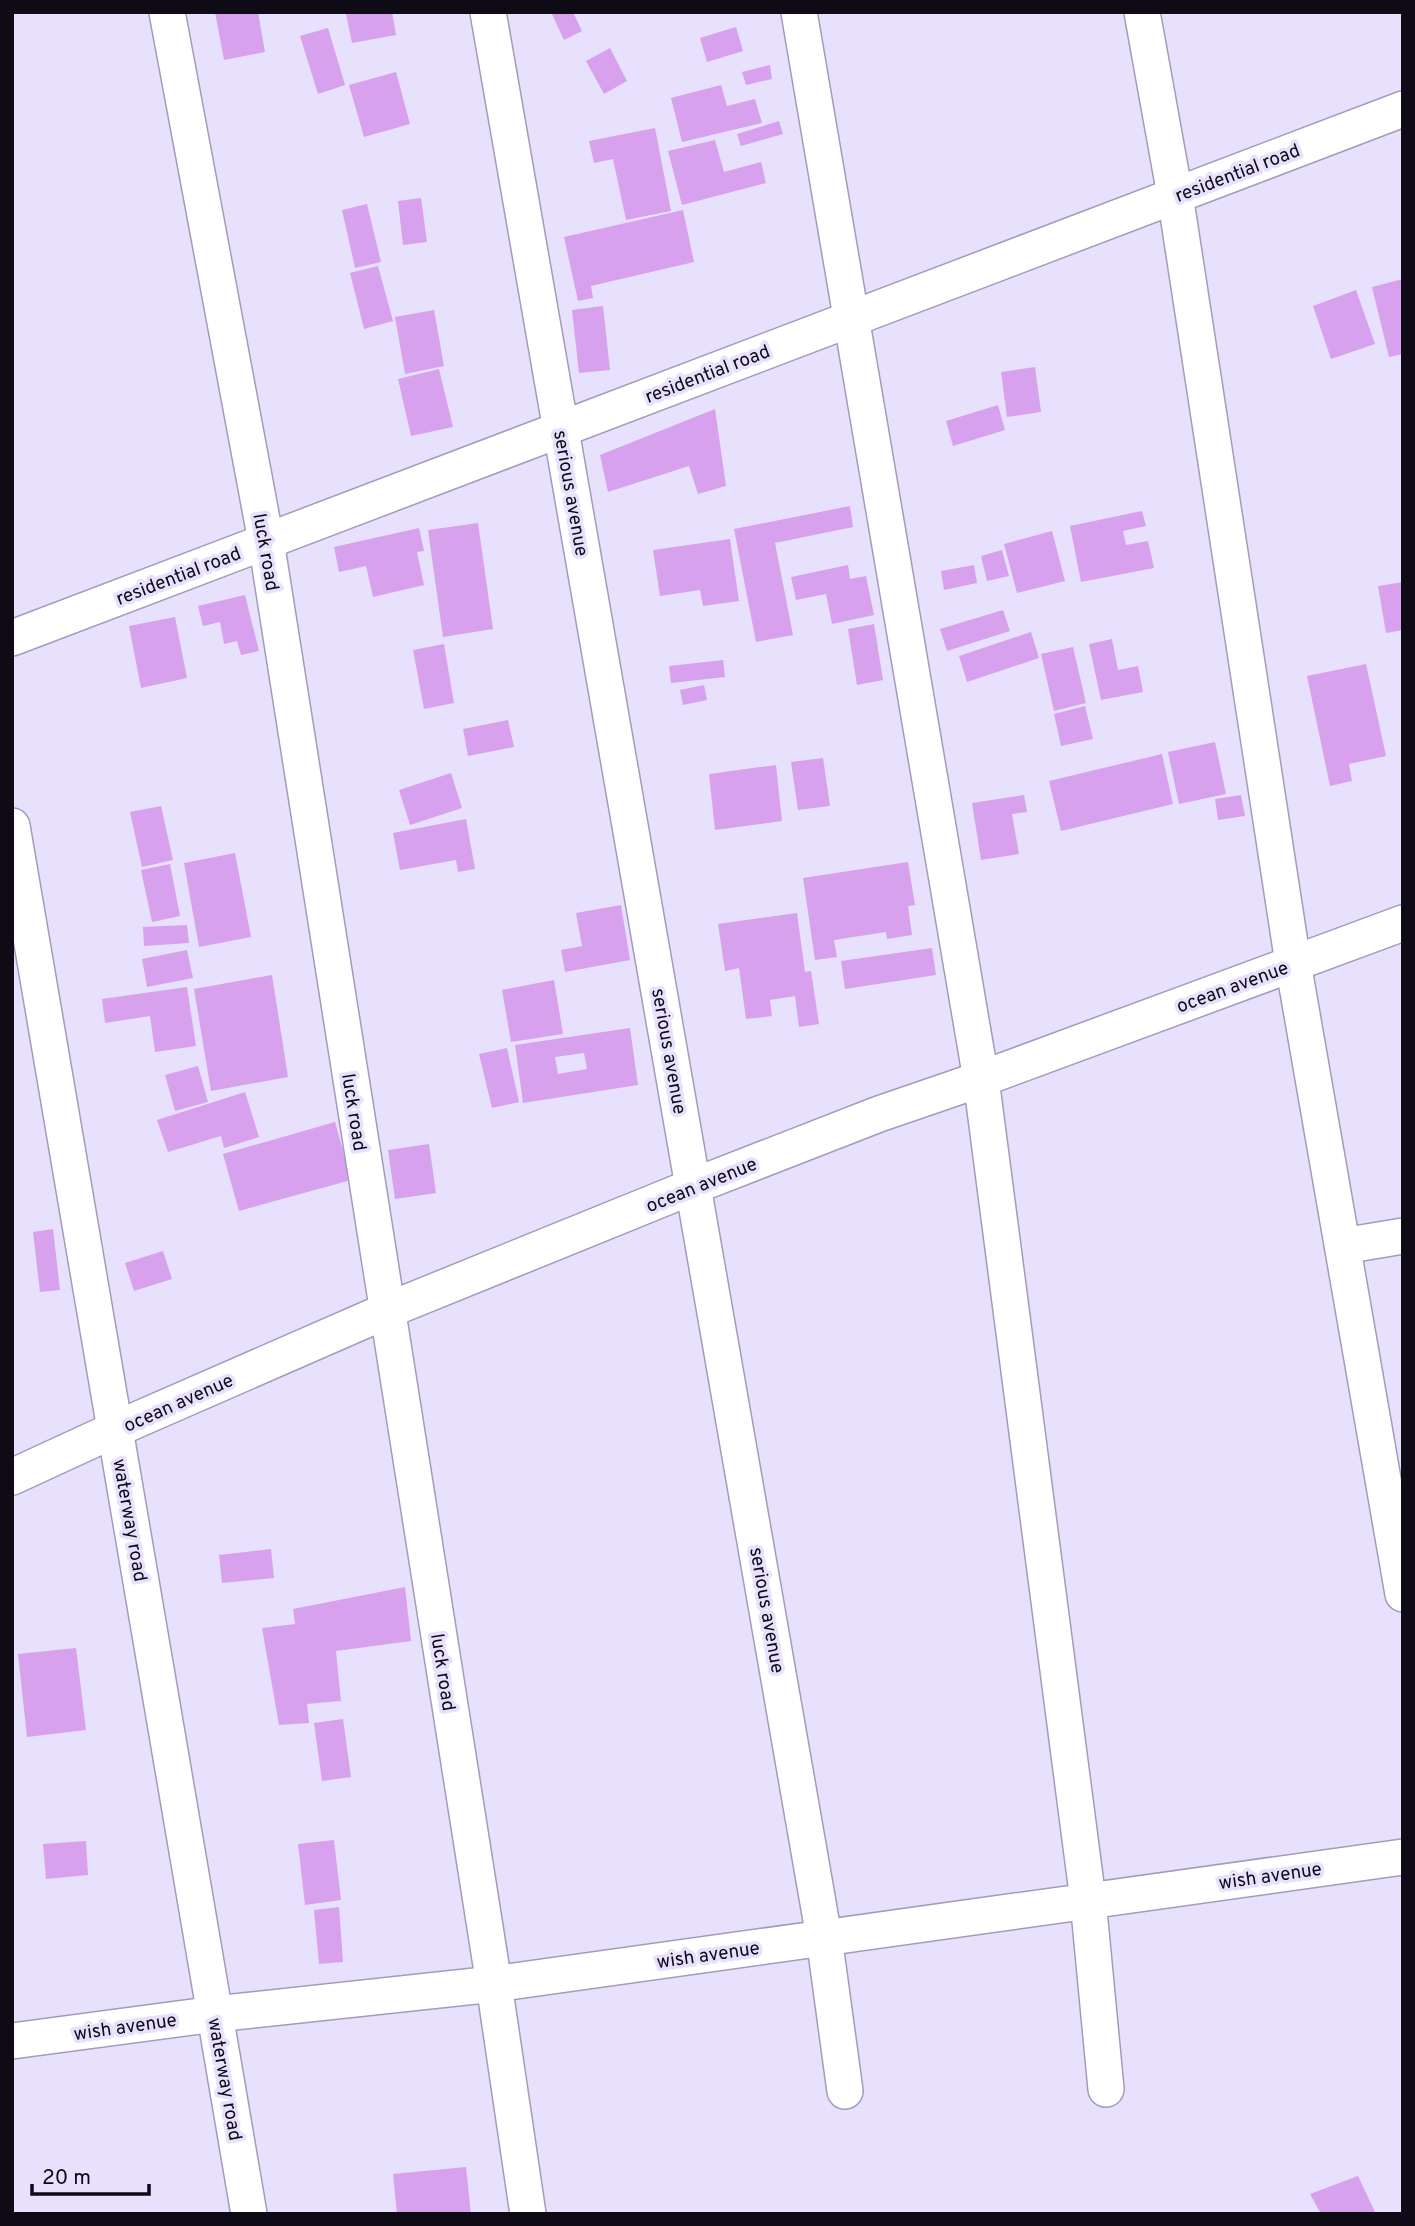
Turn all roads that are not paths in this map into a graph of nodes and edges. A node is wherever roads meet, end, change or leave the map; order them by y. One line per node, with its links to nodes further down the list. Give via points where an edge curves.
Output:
1 (167, 12): 9 (street, luck road)
2 (488, 12): 8 (street, serious avenue)
3 (799, 12): 7 (street)
4 (1142, 12): 6 (street)
5 (1403, 109): 6 (street, residential road)
6 (1175, 195): 7 (street, residential road); 13 (street)
7 (850, 319): 8 (street, residential road); 14 (street)
8 (561, 429): 9 (street, residential road); 15 (street, serious avenue)
9 (266, 541): 10 (street, residential road); 18 (street, luck road)
10 (12, 638)
11 (12, 826): 19 (street, waterway road)
12 (1403, 923): 13 (street, ocean avenue)
13 (1293, 963): 14 (street, ocean avenue); 17 (street)
14 (981, 1079): 15 (street, ocean avenue); 23 (street)
15 (694, 1186): 18 (street, ocean avenue); 24 (street, serious avenue)
16 (1403, 1236): 17 (street)
17 (1343, 1246): 21 (street)
18 (386, 1311): 19 (street, ocean avenue); 25 (street, luck road)
19 (116, 1429): 20 (street, ocean avenue); 26 (street, waterway road)
20 (12, 1477)
21 (1403, 1594)
22 (1403, 1857): 23 (street, wish avenue)
23 (1088, 1900): 24 (street, wish avenue); 28 (street)
24 (824, 1937): 25 (street, wish avenue); 29 (street, serious avenue)
25 (494, 1984): 26 (street, wish avenue); 31 (street, luck road)
26 (215, 2014): 27 (street, wish avenue); 30 (street, waterway road)
27 (12, 2041)
28 (1106, 2089)
29 (845, 2091)
30 (250, 2214)
31 (528, 2214)

